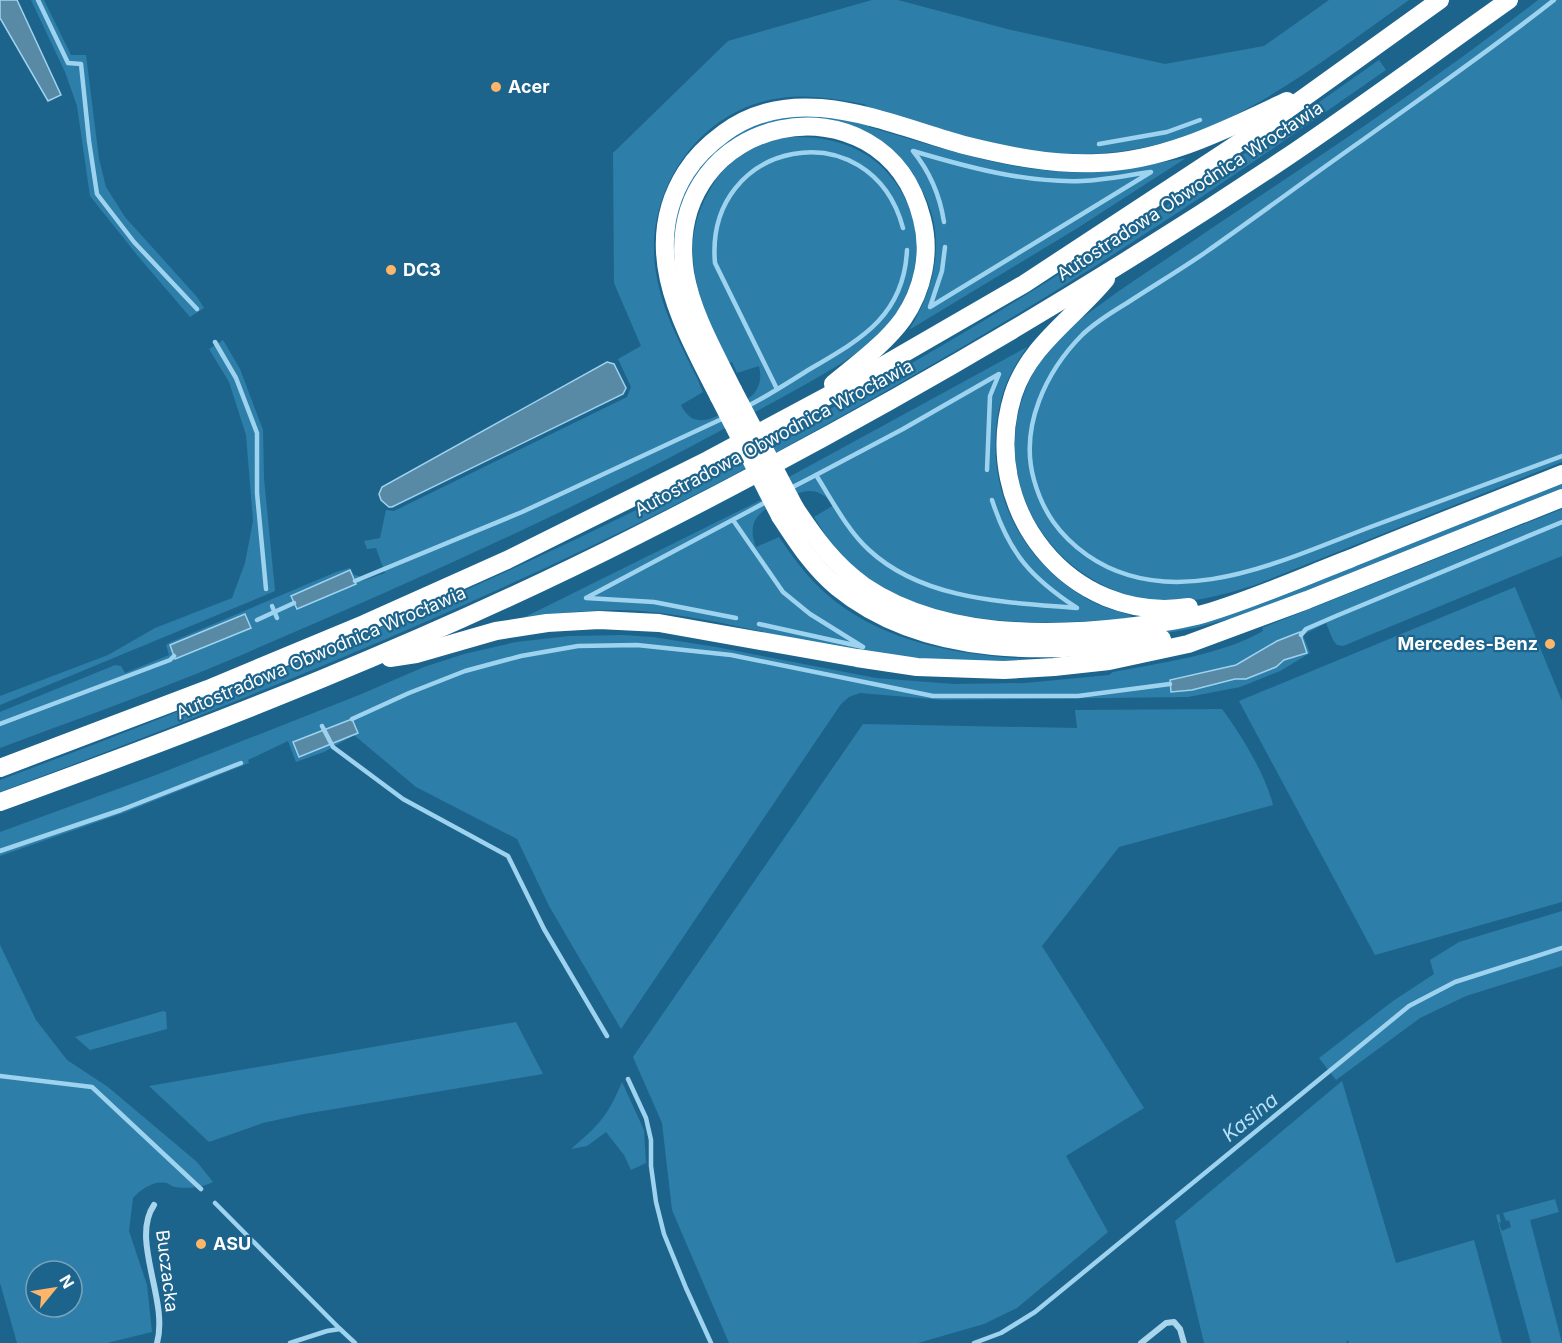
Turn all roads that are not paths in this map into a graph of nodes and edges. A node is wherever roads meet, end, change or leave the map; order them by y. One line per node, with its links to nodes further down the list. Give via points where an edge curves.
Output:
1 (1440, 0): 3 (highway, Autostradowa Obwodnica Wrocławia)
2 (1509, 0): 4 (highway, Autostradowa Obwodnica Wrocławia, via 1285,159)
3 (1326, 82): 5 (highway, via 1190,145 1152,156 1098,163 1014,156 832,109 782,109 740,123 710,144 687,170 675,193 665,237 665,263 672,296 686,331); 6 (highway, Autostradowa Obwodnica Wrocławia, via 1024,284)
4 (1116, 267): 10 (highway, via 1043,343 1014,394 1006,430 1006,456 1010,486 1020,514 1055,564 1076,582 1105,597 1163,609); 12 (highway, Autostradowa Obwodnica Wrocławia, via 875,408 634,537)
5 (726, 394): 6 (highway, via 686,274 684,240 695,195 722,158 761,134 807,126 840,131 873,147 904,178 924,225 925,264 915,298 895,329); 9 (highway, bridge)
6 (799, 411): 13 (highway, Autostradowa Obwodnica Wrocławia, via 632,499 405,606 208,689)
7 (1562, 474): 10 (highway)
8 (1562, 498): 11 (highway)
9 (788, 512): 10 (highway, via 856,580 895,603 946,620 1011,630 1090,630 1187,618); 11 (highway, via 813,564 846,593 888,618 937,635 1009,646 1070,648 1131,644)
10 (1247, 598)
11 (1229, 627): 12 (highway, via 1188,644 1109,661 982,669 893,664 659,623 573,621 496,631 416,654)
12 (362, 663): 14 (highway, Autostradowa Obwodnica Wrocławia)
13 (0, 768)
14 (0, 802)
15 (154, 1205): 16 (street, Buczacka, via 145,1232 159,1316)
16 (157, 1343)
17 (1141, 1343): 18 (street, via 1166,1323 1174,1322)
18 (1184, 1343)

